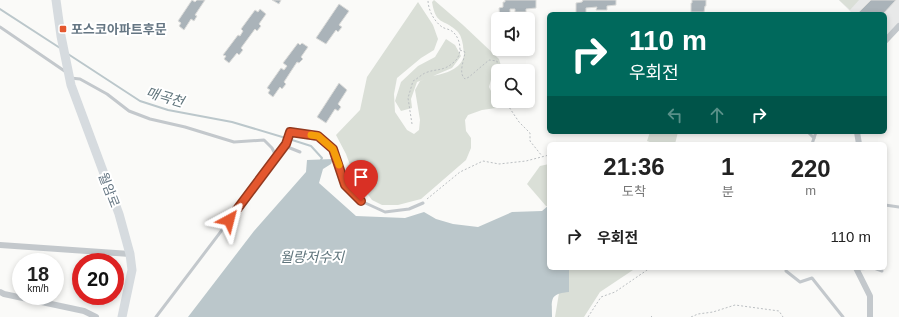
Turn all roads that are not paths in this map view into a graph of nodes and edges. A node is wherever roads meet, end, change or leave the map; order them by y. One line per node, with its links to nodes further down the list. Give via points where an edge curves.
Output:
1 (56, 0): 5 (street, 월암로)
2 (899, 26): 4 (street)
3 (0, 27): 5 (lane)
4 (887, 39)
5 (68, 73): 12 (lane, via 107,94 129,110 150,119 185,126 234,142 264,140); 17 (street, 월암로, via 119,214)
6 (810, 134): 8 (lane)
7 (815, 134): 8 (lane)
8 (814, 138): 9 (lane)
9 (813, 142)
10 (286, 144): 11 (lane); 12 (lane); 13 (lane, via 290,132 318,136 333,149 345,185 361,201 385,212 408,210)
11 (300, 152)
12 (277, 158): 23 (lane)
13 (423, 203)
14 (887, 205): 15 (lane)
15 (899, 207)
16 (0, 245): 17 (street)
17 (130, 254): 22 (street, 월암로, via 132,270)
18 (857, 270): 25 (street, via 870,296)
19 (786, 271): 24 (lane, via 800,282 812,278)
20 (0, 292): 21 (street, via 84,311)
21 (96, 317)
22 (122, 317)
23 (156, 317)
24 (843, 317)
25 (870, 317)

